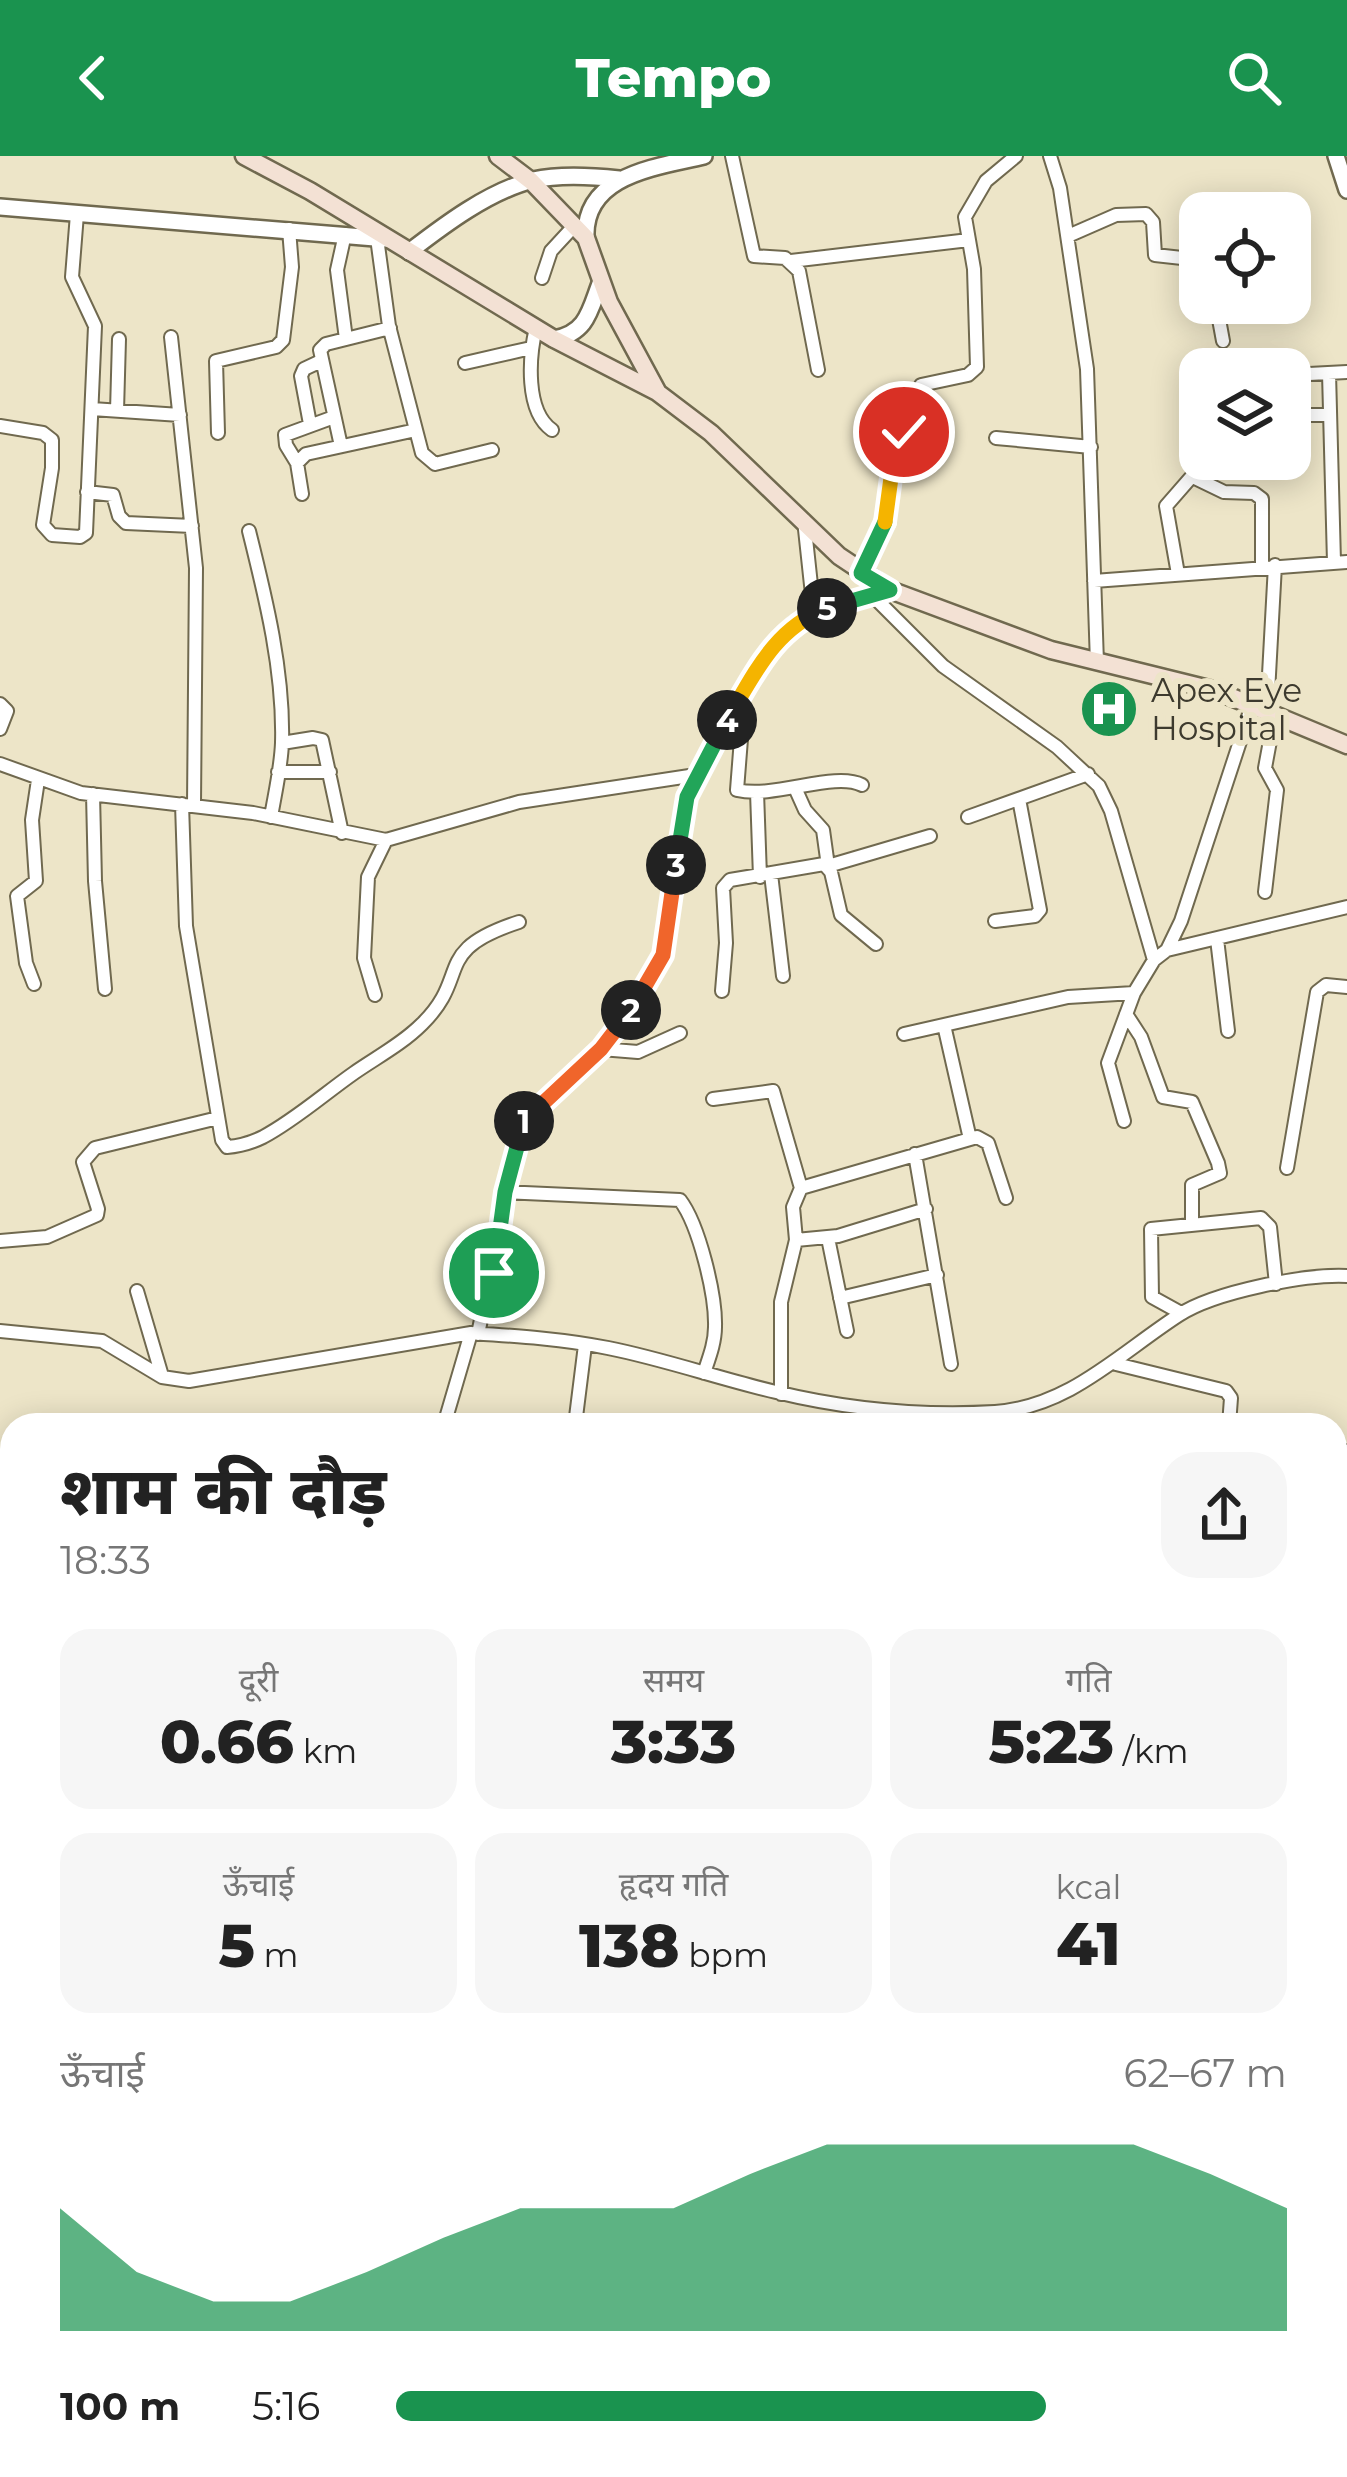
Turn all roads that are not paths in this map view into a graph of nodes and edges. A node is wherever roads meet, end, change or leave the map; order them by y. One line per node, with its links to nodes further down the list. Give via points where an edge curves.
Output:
1 (244, 156): 17 (main road)
2 (498, 156): 9 (main road)
3 (704, 156): 8 (street)
4 (732, 156): 21 (street, via 754,256)
5 (1016, 156): 18 (street, via 966,209)
6 (1050, 156): 16 (street)
7 (1336, 156): 10 (street)
8 (619, 179): 9 (street); 14 (street)
9 (532, 181): 14 (main road); 19 (street, via 461,215)
10 (1347, 190)
11 (0, 206): 12 (street)
12 (77, 214): 13 (street); 40 (street, via 72,277 94,326)
13 (289, 229): 15 (street); 51 (street, via 284,340 216,361)
14 (581, 232): 22 (street, via 551,251); 23 (main road)
15 (345, 234): 17 (street); 29 (street, via 337,270)
16 (1068, 236): 20 (street, via 1116,215 1146,214 1155,255); 55 (street)
17 (382, 238): 19 (main road); 25 (street)
18 (969, 240): 21 (street); 50 (street, via 977,368 921,385)
19 (409, 252): 26 (main road)
20 (1179, 258)
21 (790, 261): 35 (street)
22 (542, 278)
23 (602, 281): 30 (street, via 582,328); 39 (main road)
24 (1219, 324): 31 (street)
25 (390, 328): 29 (street); 48 (street)
26 (536, 328): 30 (main road); 32 (street)
27 (171, 337): 42 (street)
28 (119, 339): 41 (street)
29 (346, 339): 33 (street, via 322,347)
30 (554, 339): 39 (main road)
31 (1222, 341)
32 (531, 348): 34 (street); 49 (street, via 534,389)
33 (321, 361): 45 (street); 46 (street, via 301,376)
34 (465, 363)
35 (818, 370)
36 (1347, 372): 37 (street)
37 (1329, 373): 38 (street); 44 (street)
38 (1311, 374)
39 (657, 392): 62 (main road)
40 (92, 410): 41 (street); 60 (street)
41 (117, 411): 42 (street)
42 (180, 415): 63 (street)
43 (1311, 415): 44 (street)
44 (1330, 415): 65 (street)
45 (334, 416): 46 (street); 54 (street)
46 (310, 424): 57 (street, via 284,438)
47 (0, 425): 60 (street, via 52,440 44,518 52,535 86,533)
48 (416, 430): 54 (street); 56 (street, via 435,464)
49 (552, 430)
50 (916, 432): 52 (street); 67 (street, via 896,441 885,521)
51 (218, 433)
52 (944, 435)
53 (995, 438): 55 (street)
54 (341, 446): 57 (street)
55 (1091, 447): 69 (street)
56 (492, 450)
57 (297, 463): 61 (street)
58 (1190, 480): 68 (street, via 1166,506)
59 (1199, 480): 66 (street, via 1262,499)
60 (87, 492): 63 (street, via 113,495 126,523)
61 (302, 494)
62 (804, 520): 67 (main road); 72 (street)
63 (192, 526): 91 (street)
64 (249, 531): 78 (street, via 270,625)
65 (1341, 562): 66 (street)
66 (1269, 566): 68 (street); 76 (street)
67 (861, 573): 70 (main road)
68 (1178, 574): 69 (street)
69 (1094, 581): 73 (street)
70 (890, 590): 71 (street); 73 (main road)
71 (871, 594): 72 (street); 83 (street, via 943,666)
72 (814, 613): 74 (street, via 782,634)
73 (1097, 662): 76 (main road)
74 (739, 701): 84 (street); 88 (street, via 735,787)
75 (0, 704): 77 (street, via 7,711)
76 (1265, 710): 79 (main road); 99 (street, via 1265,768 1277,790); 105 (street)
77 (0, 729)
78 (282, 743): 81 (street); 82 (street, via 319,738)
79 (1347, 745)
80 (0, 764): 85 (street)
81 (278, 772): 82 (street); 92 (street)
82 (331, 772): 94 (street)
83 (1088, 773): 90 (street); 106 (street, via 1106,796)
84 (696, 776): 96 (street, via 519,802); 119 (street, via 681,819 663,955)
85 (38, 780): 89 (street); 108 (street, via 36,881 17,896)
86 (862, 785): 87 (street, via 842,780)
87 (796, 790): 88 (street); 97 (street, via 823,830)
88 (757, 792): 98 (street)
89 (93, 794): 91 (street); 110 (street)
90 (1018, 800): 93 (street); 101 (street, via 1040,910)
91 (188, 805): 92 (street); 121 (street, via 186,926)
92 (271, 817): 94 (street)
93 (968, 817)
94 (342, 833): 96 (street)
95 (930, 836): 97 (street)
96 (386, 840): 113 (street, via 368,877 364,958)
97 (828, 866): 98 (street); 104 (street, via 841,915)
98 (766, 875): 107 (street); 111 (street, via 724,884)
99 (1264, 892)
100 (1347, 907): 103 (street)
101 (995, 921)
102 (519, 922): 121 (street, via 469,944 422,1024 277,1129 227,1147)
103 (1217, 939): 105 (street); 116 (street)
104 (876, 944)
105 (1167, 950): 106 (street)
106 (1154, 960): 112 (street)
107 (783, 976)
108 (34, 984)
109 (1347, 986): 125 (street, via 1317,992)
110 (104, 989)
111 (722, 991)
112 (1134, 993): 114 (street); 115 (street, via 1068,997)
113 (375, 995)
114 (1126, 1014): 122 (street, via 1108,1063); 130 (street, via 1163,1096 1192,1102 1218,1162 1216,1176 1192,1185)
115 (944, 1025): 118 (street); 123 (street)
116 (1228, 1031)
117 (680, 1033): 119 (street, via 638,1052)
118 (904, 1034)
119 (601, 1049): 127 (street, via 522,1124)
120 (712, 1099): 126 (street, via 773,1091)
121 (218, 1118): 132 (street, via 95,1148 83,1162 97,1215 47,1237)
122 (1124, 1121)
123 (970, 1139): 124 (street); 128 (street, via 988,1143)
124 (915, 1154): 126 (street); 129 (street)
125 (1287, 1168)
126 (801, 1188): 133 (street, via 793,1207)
127 (505, 1192): 142 (street, via 494,1273); 146 (street, via 680,1200 714,1310)
128 (1006, 1198)
129 (926, 1210): 131 (street); 134 (street)
130 (1192, 1225): 136 (street, via 1267,1222); 139 (street, via 1148,1233 1152,1298)
131 (828, 1238): 133 (street); 138 (street)
132 (0, 1240)
133 (796, 1240): 148 (street, via 782,1302)
134 (937, 1275): 138 (street); 144 (street)
135 (1347, 1276): 136 (street)
136 (1276, 1284): 139 (street)
137 (137, 1291): 147 (street)
138 (840, 1298): 141 (street)
139 (1181, 1313): 145 (street)
140 (0, 1331): 147 (street, via 102,1341)
141 (847, 1331)
142 (475, 1333): 143 (street); 147 (street, via 189,1382); 150 (street)
143 (585, 1345): 146 (street); 151 (street)
144 (951, 1364)
145 (1115, 1364): 149 (street, via 1045,1401); 153 (street, via 1226,1391)
146 (704, 1373): 148 (street)
147 (163, 1377)
148 (781, 1394): 149 (street, via 890,1410)
149 (1009, 1409): 152 (street)
150 (448, 1413)
151 (576, 1413)
152 (1009, 1413)
153 (1230, 1413)

